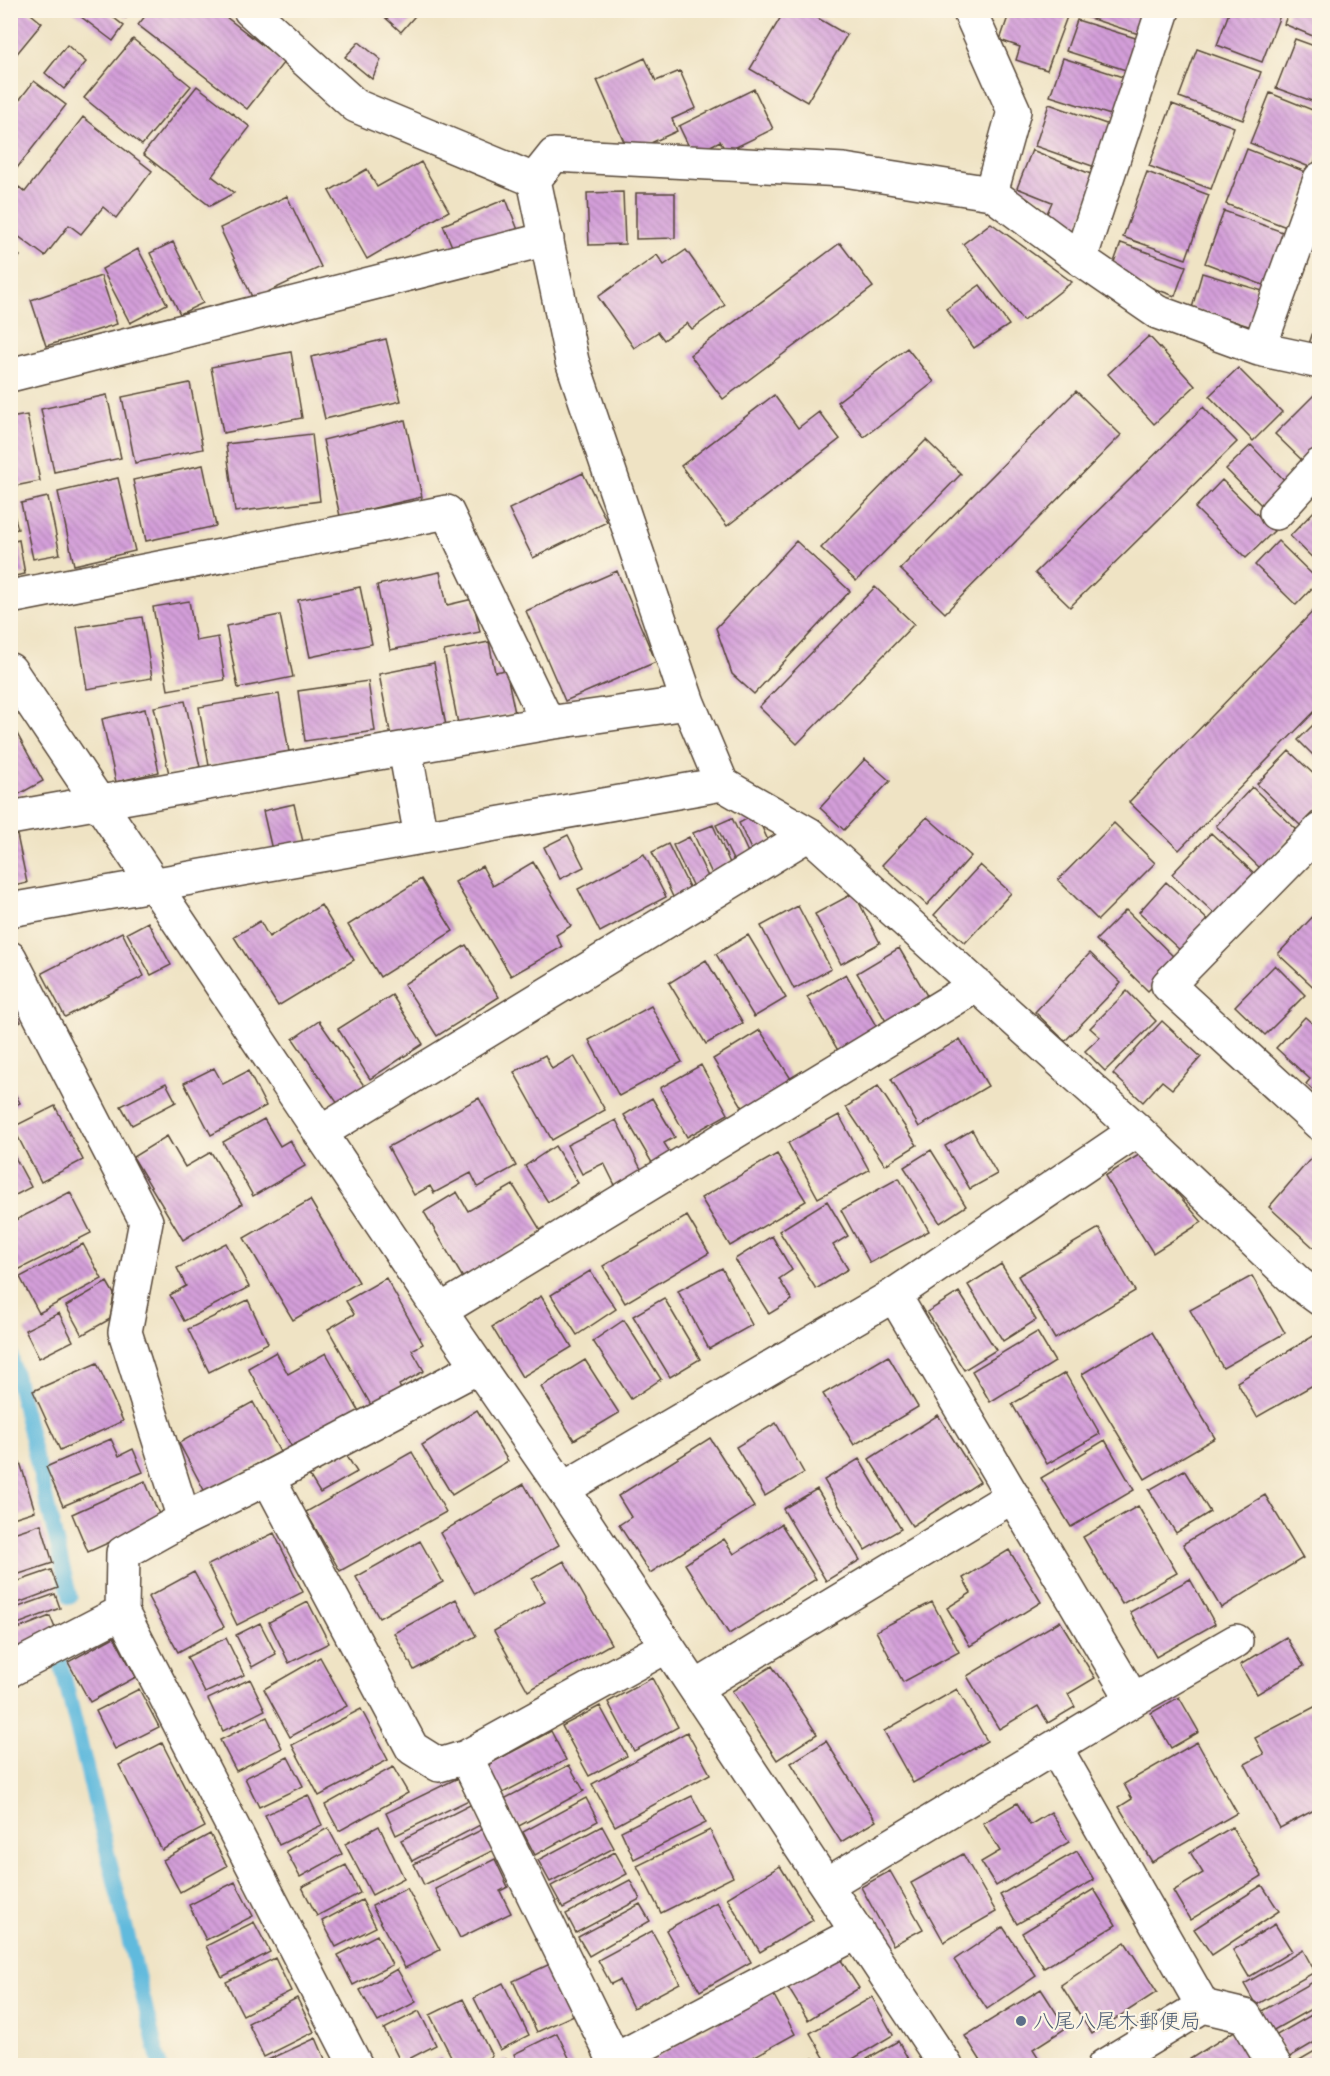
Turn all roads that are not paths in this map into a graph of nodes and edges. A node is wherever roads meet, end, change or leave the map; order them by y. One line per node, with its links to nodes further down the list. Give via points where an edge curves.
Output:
1 (250, 10): 5 (street, via 356,106)
2 (969, 10): 6 (street, via 1014,111)
3 (1163, 10): 8 (street)
4 (1320, 179): 9 (street)
5 (534, 180): 6 (street, via 554,154 844,170); 7 (street)
6 (991, 193): 8 (street)
7 (547, 239): 11 (street); 16 (street, via 573,361)
8 (1080, 259): 9 (street, via 1156,312)
9 (1259, 349): 10 (street)
10 (1320, 362)
11 (10, 375)
12 (1320, 465): 13 (street)
13 (1276, 513)
14 (10, 597): 17 (street, via 447,512)
15 (10, 670): 20 (street)
16 (688, 702): 17 (street); 19 (street)
17 (548, 723): 18 (street)
18 (405, 749): 20 (street); 24 (street)
19 (722, 784): 23 (street); 24 (street)
20 (99, 802): 21 (street); 25 (street)
21 (10, 818)
22 (1320, 830): 29 (street, via 1168,985)
23 (809, 834): 28 (street); 31 (street)
24 (421, 837): 25 (street)
25 (154, 885): 26 (street); 31 (street)
26 (10, 910)
27 (10, 958): 39 (street, via 146,1221 125,1332)
28 (977, 985): 30 (street); 34 (street)
29 (1320, 1124)
30 (1137, 1130): 32 (street); 33 (street, via 1298,1283)
31 (320, 1132): 34 (street)
32 (894, 1295): 37 (street); 38 (street)
33 (1320, 1299)
34 (440, 1311): 35 (street)
35 (478, 1366): 36 (street); 37 (street)
36 (268, 1478): 39 (street); 47 (street, via 412,1748 439,1765)
37 (563, 1489): 42 (street)
38 (1013, 1496): 44 (street); 45 (street)
39 (184, 1519): 40 (street, via 123,1554)
40 (122, 1612): 43 (street); 52 (street)
41 (1236, 1641): 45 (street)
42 (667, 1646): 44 (street); 47 (street)
43 (10, 1670)
44 (695, 1688): 48 (street)
45 (1133, 1700): 46 (street)
46 (1055, 1747): 48 (street); 50 (street)
47 (466, 1757): 51 (street)
48 (826, 1885): 49 (street)
49 (858, 1932): 51 (street); 53 (street)
50 (1203, 2006): 54 (street); 55 (street, via 1245,2016)
51 (616, 2063)
52 (356, 2066)
53 (946, 2066)
54 (1104, 2066)
55 (1275, 2066)

